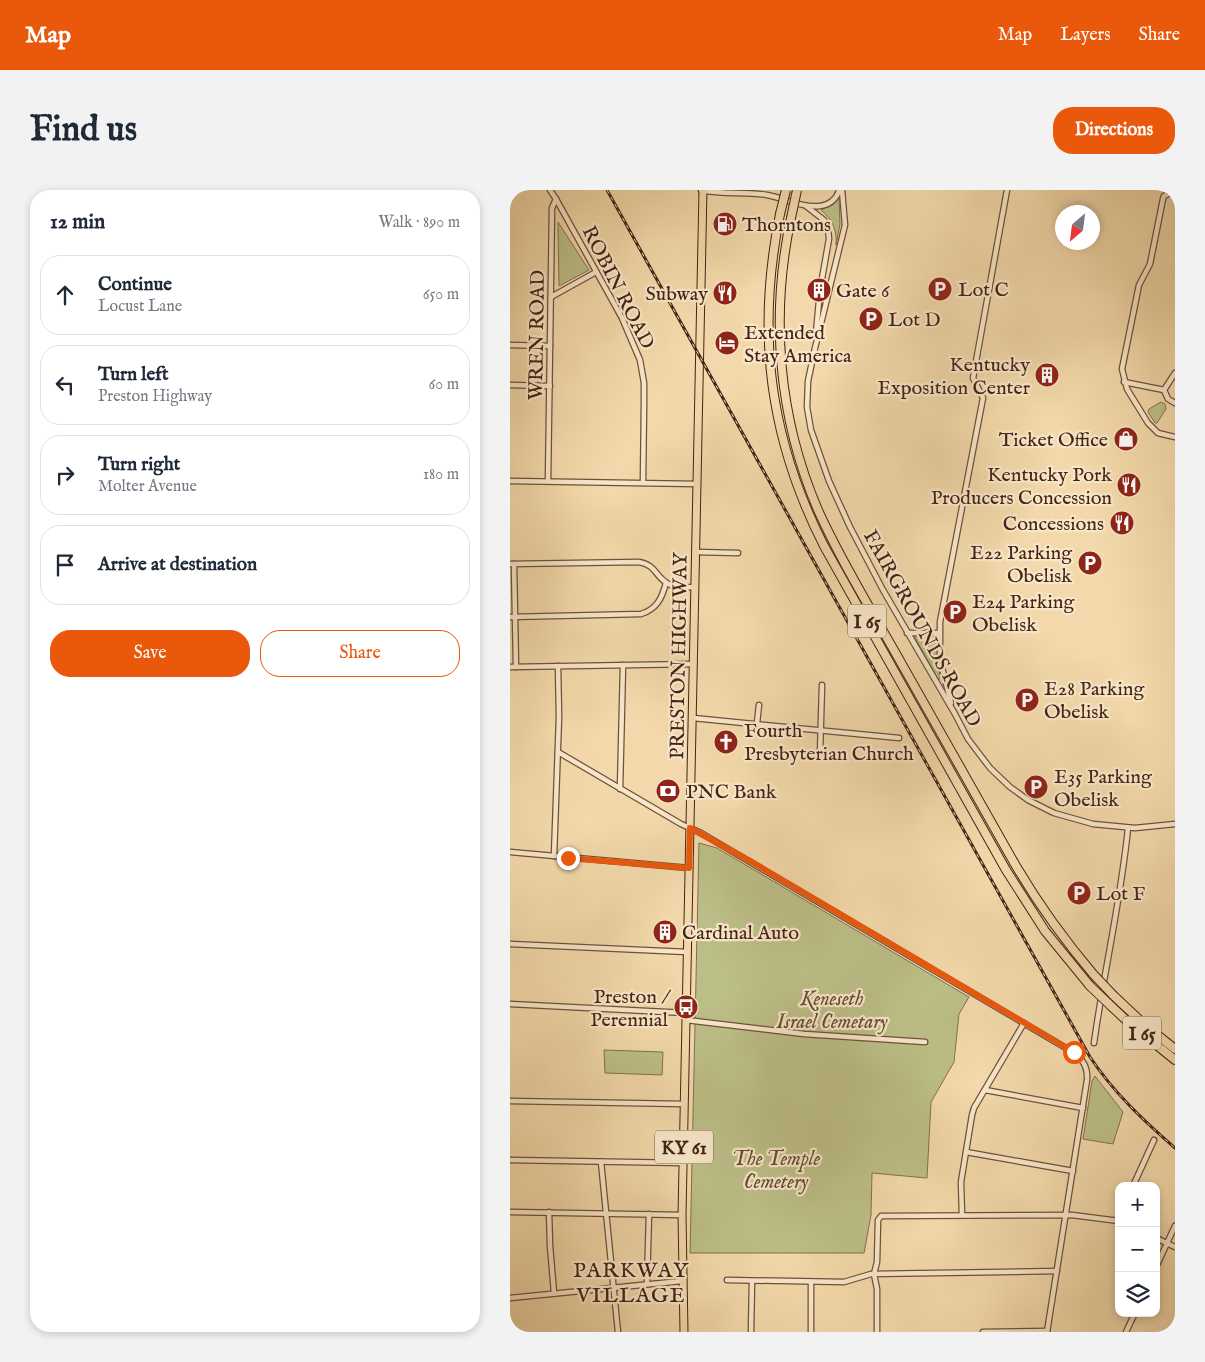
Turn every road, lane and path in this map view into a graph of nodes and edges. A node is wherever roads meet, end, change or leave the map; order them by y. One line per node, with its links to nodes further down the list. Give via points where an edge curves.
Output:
1 (550, 190): 8 (street)
2 (702, 190): 9 (street, via 764,194); 25 (main road, PRESTON HIGHWAY / KY 61)
3 (786, 190): 63 (highway, I 65, bridge, via 768,294 770,366 782,436 805,506 824,546 1006,870 1045,931 1090,986)
4 (797, 190): 62 (highway, I 65, bridge, via 780,289 780,356 785,398 799,458 825,525 1042,909 1094,975 1146,1026)
5 (841, 190): 9 (street, via 826,205); 14 (street, FAIRGROUNDS ROAD, via 845,225)
6 (1007, 190): 33 (street, via 973,378 983,398)
7 (1175, 191): 16 (street, via 1164,196 1150,264 1139,285 1122,369)
8 (556, 200): 10 (street, ROBIN ROAD); 11 (street, WREN ROAD, via 552,208)
9 (806, 206): 14 (street, via 824,220 829,239)
10 (596, 272): 11 (street); 24 (street, ROBIN ROAD, via 622,318 640,360 644,383)
11 (551, 297): 13 (street, WREN ROAD)
12 (510, 345): 13 (street)
13 (550, 346): 18 (street, WREN ROAD)
14 (815, 348): 32 (street, FAIRGROUNDS ROAD, via 807,390 811,430 829,482 850,528)
15 (1175, 373): 19 (street)
16 (1124, 382): 19 (street); 21 (street, via 1154,430)
17 (510, 385): 18 (street)
18 (550, 386): 23 (street, WREN ROAD)
19 (1164, 390): 20 (street, via 1168,399)
20 (1175, 403)
21 (1175, 437)
22 (510, 481): 23 (street)
23 (548, 481): 24 (street)
24 (643, 482): 25 (street)
25 (697, 484): 26 (main road, PRESTON HIGHWAY / KY 61)
26 (696, 552): 27 (street); 30 (main road, PRESTON HIGHWAY / KY 61)
27 (738, 553)
28 (512, 564): 29 (street, via 639,562 652,567); 31 (street)
29 (666, 583): 30 (street); 31 (street, via 656,605 641,614)
30 (695, 587): 34 (main road, PRESTON HIGHWAY / KY 61)
31 (513, 617): 38 (street)
32 (907, 633): 33 (street); 41 (street, FAIRGROUNDS ROAD)
33 (939, 633): 41 (street, via 943,675)
34 (694, 664): 35 (street); 42 (main road, PRESTON HIGHWAY / KY 61)
35 (623, 665): 36 (street); 48 (street)
36 (558, 666): 38 (street); 46 (street)
37 (510, 667): 38 (street)
38 (516, 667)
39 (822, 685): 44 (street)
40 (759, 705): 43 (street)
41 (955, 714): 51 (street, FAIRGROUNDS ROAD, via 985,762 1022,796 1078,821)
42 (693, 718): 43 (street); 50 (main road, PRESTON HIGHWAY / KY 61)
43 (757, 723): 44 (street)
44 (821, 730): 45 (street); 47 (street)
45 (899, 738)
46 (558, 752): 48 (street); 53 (street)
47 (820, 753)
48 (620, 788): 50 (street)
49 (1175, 825): 51 (street, FAIRGROUNDS ROAD)
50 (690, 828): 54 (main road, PRESTON HIGHWAY / KY 61); 59 (street)
51 (1128, 828): 61 (street)
52 (510, 852): 53 (street)
53 (554, 856): 54 (street)
54 (689, 868): 56 (main road, PRESTON HIGHWAY / KY 61)
55 (510, 944): 56 (street)
56 (687, 952): 58 (main road, PRESTON HIGHWAY / KY 61)
57 (510, 1004): 58 (street)
58 (686, 1016): 60 (street, via 804,1034); 66 (main road, PRESTON HIGHWAY / KY 61)
59 (1024, 1023): 64 (street); 67 (street, via 1071,1050 1082,1060 1088,1074)
60 (925, 1042)
61 (1094, 1043)
62 (1175, 1049)
63 (1175, 1060)
64 (985, 1090): 67 (street); 69 (street, via 972,1115)
65 (510, 1101): 66 (street)
66 (684, 1104): 72 (main road, PRESTON HIGHWAY / KY 61)
67 (1083, 1108): 73 (street)
68 (1154, 1140): 74 (street)
69 (966, 1152): 73 (street); 81 (street, via 961,1182)
70 (510, 1160): 71 (street)
71 (601, 1162): 72 (street); 77 (street)
72 (684, 1163): 80 (main road, PRESTON HIGHWAY / KY 61)
73 (1073, 1171): 79 (street)
74 (1135, 1182)
75 (510, 1212): 76 (street)
76 (549, 1212): 77 (street); 96 (street)
77 (606, 1214): 78 (street); 95 (street)
78 (649, 1214): 80 (street); 94 (street)
79 (1067, 1214): 81 (street); 82 (street); 88 (street)
80 (682, 1215): 90 (main road, PRESTON HIGHWAY / KY 61)
81 (962, 1215): 89 (street, via 880,1217)
82 (1115, 1220)
83 (1175, 1226): 85 (street)
84 (1160, 1240): 85 (street)
85 (1167, 1243): 86 (street); 87 (street)
86 (1175, 1247)
87 (1160, 1258)
88 (1057, 1272): 89 (street); 105 (street)
89 (874, 1274): 93 (street, via 844,1282); 103 (street)
90 (682, 1280): 94 (street); 100 (main road, PRESTON HIGHWAY / KY 61)
91 (727, 1280): 92 (street)
92 (752, 1281): 93 (street); 101 (street)
93 (811, 1282): 102 (street)
94 (647, 1284): 95 (street)
95 (613, 1288): 96 (street); 99 (street)
96 (554, 1293): 97 (street)
97 (510, 1298)
98 (1133, 1317): 106 (street)
99 (618, 1332)
100 (684, 1332)
101 (752, 1332)
102 (811, 1332)
103 (877, 1332)
104 (983, 1332): 105 (street)
105 (1047, 1332)
106 (1126, 1332)

